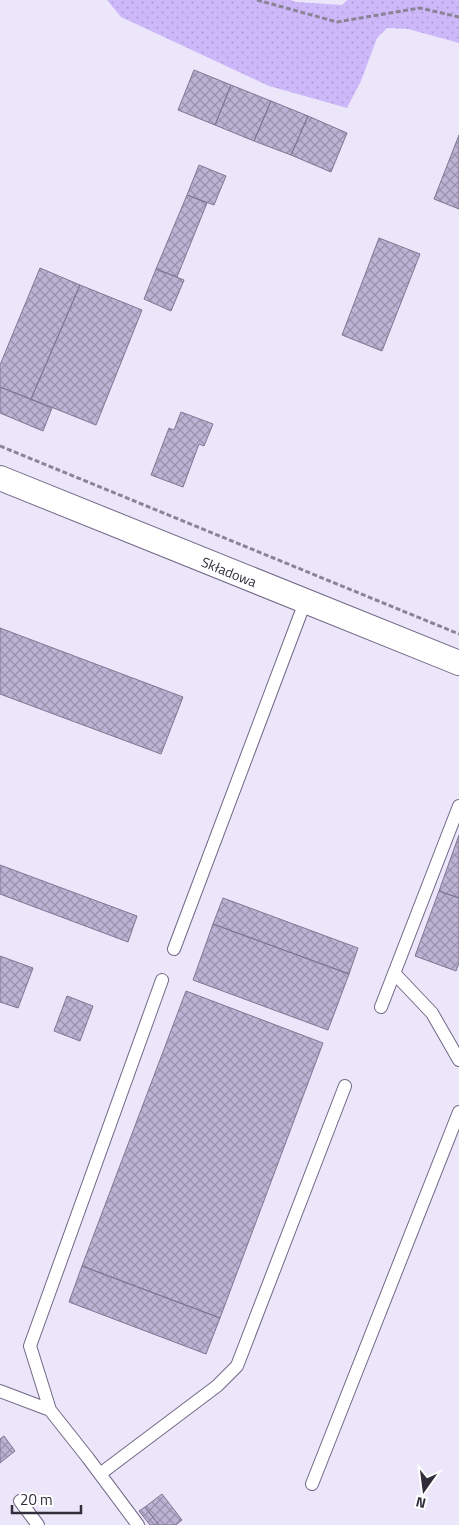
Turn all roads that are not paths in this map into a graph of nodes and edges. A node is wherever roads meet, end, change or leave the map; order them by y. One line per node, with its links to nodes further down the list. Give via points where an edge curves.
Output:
1 (0, 478): 2 (street, Składowa)
2 (305, 602): 3 (street, Składowa); 5 (lane)
3 (459, 663)
4 (459, 806): 6 (lane)
5 (174, 948)
6 (394, 973): 8 (lane); 9 (lane, via 432,1013)
7 (162, 980): 13 (lane, via 30,1346)
8 (381, 1007)
9 (459, 1060)
10 (345, 1086): 14 (lane, via 237,1366 217,1386)
11 (459, 1112): 15 (lane)
12 (0, 1391): 13 (lane)
13 (50, 1410): 14 (lane)
14 (100, 1474): 18 (lane)
15 (312, 1484)
16 (20, 1501): 17 (lane)
17 (38, 1525)
18 (138, 1525)

